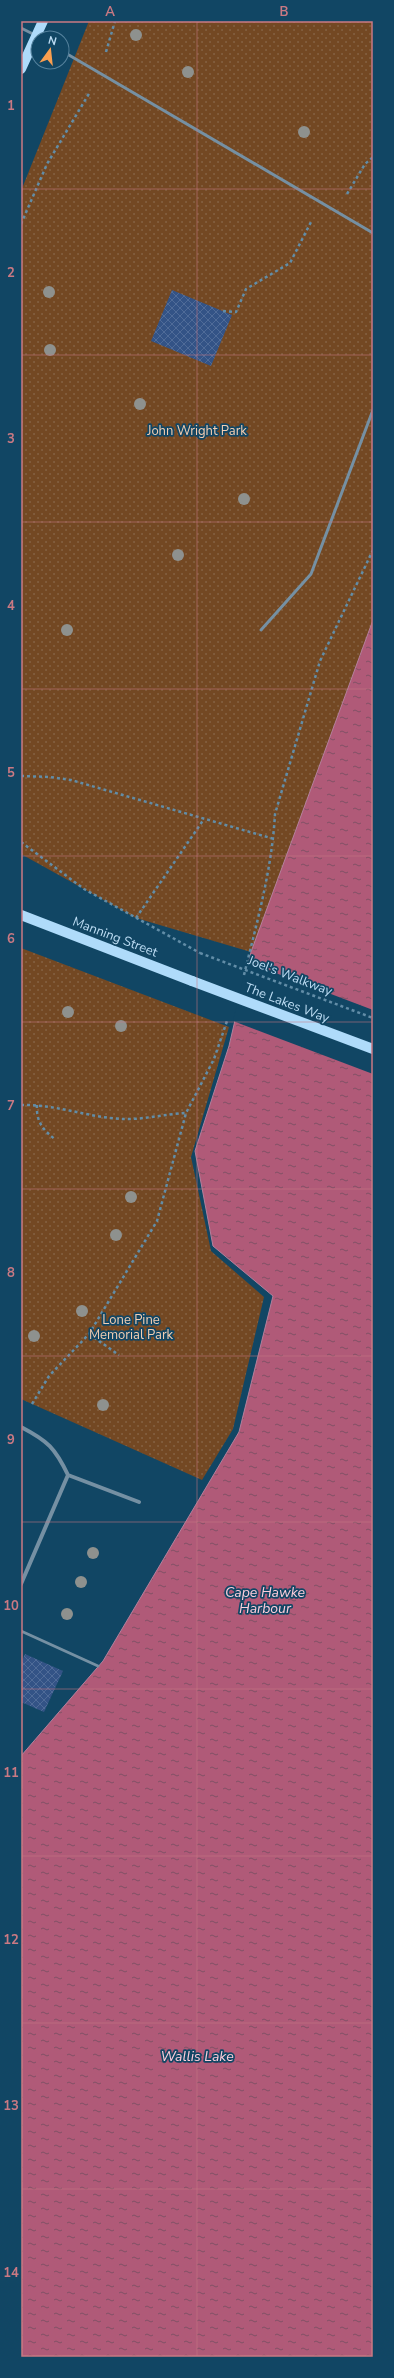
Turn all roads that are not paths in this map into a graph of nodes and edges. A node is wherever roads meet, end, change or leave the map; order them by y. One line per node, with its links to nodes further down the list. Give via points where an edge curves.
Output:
1 (21, 28): 2 (lane)
2 (30, 33)
3 (30, 52): 5 (main road)
4 (70, 56): 6 (lane)
5 (21, 69)
6 (373, 233)
7 (373, 410): 8 (lane, via 311,574)
8 (261, 630)
9 (23, 914): 10 (main road, Manning Street)
10 (192, 981): 11 (main road, The Lakes Way, bridge)
11 (373, 1049)
12 (21, 1427): 13 (street, via 39,1436 57,1451)
13 (68, 1475): 14 (street); 15 (street)
14 (139, 1502)
15 (21, 1584)
16 (21, 1631): 17 (lane)
17 (98, 1666)

